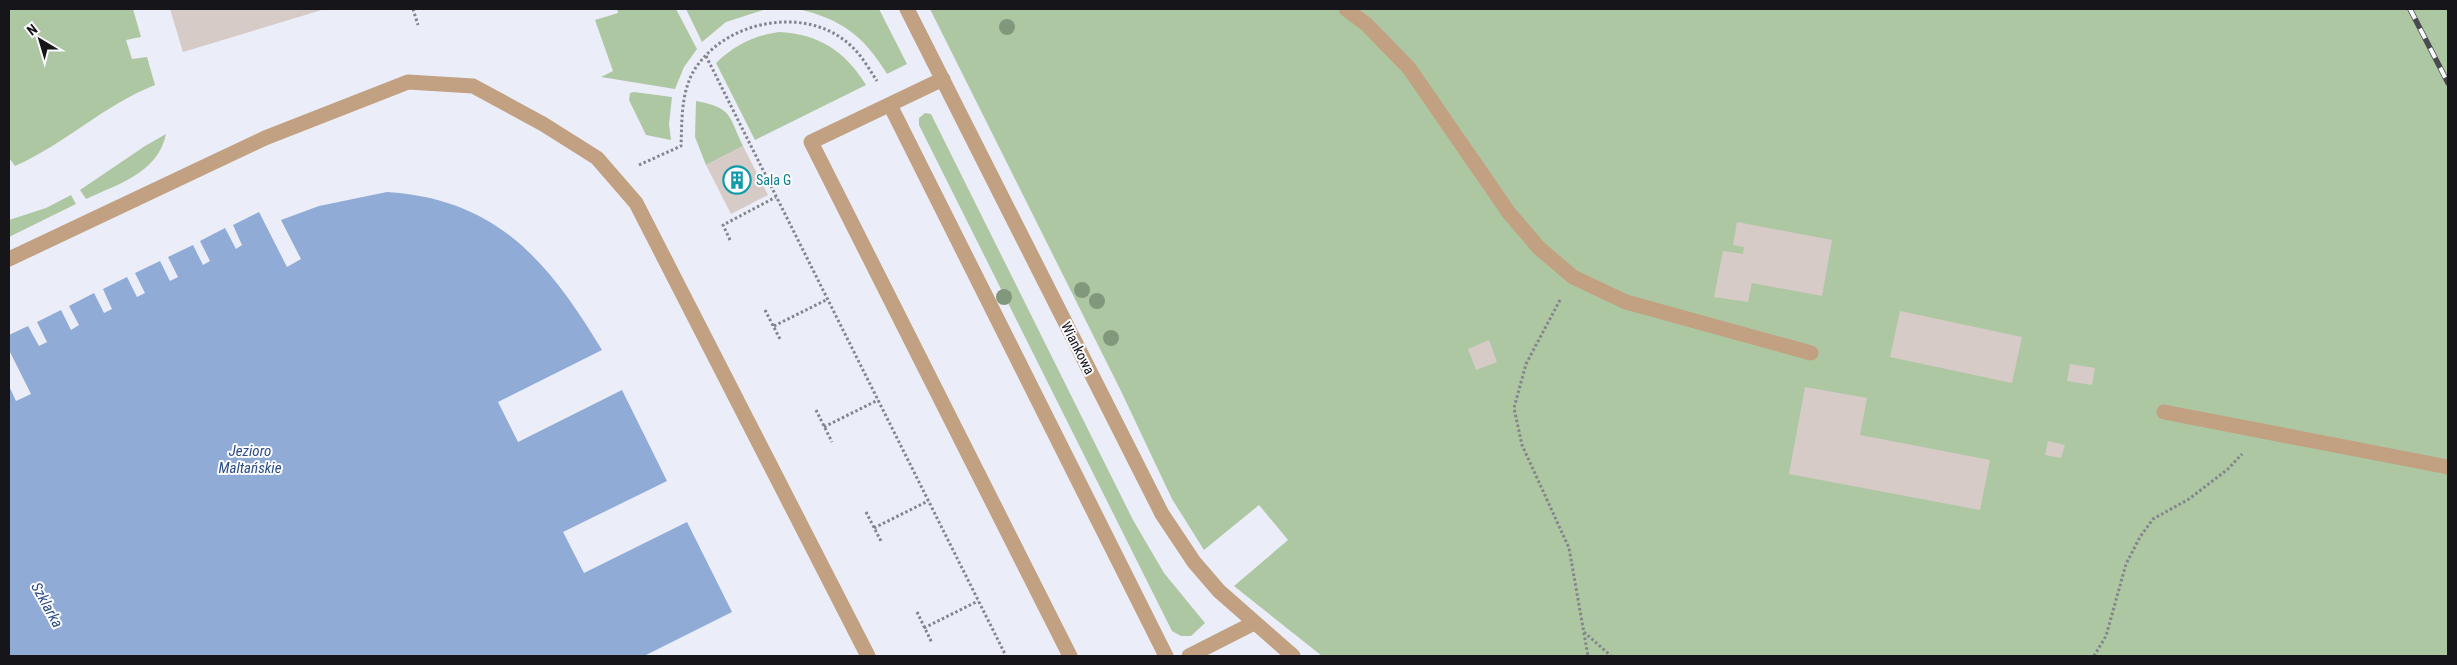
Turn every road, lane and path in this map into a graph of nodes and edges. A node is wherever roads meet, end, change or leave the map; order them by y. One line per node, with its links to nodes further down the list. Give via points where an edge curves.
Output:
1 (413, 9): 4 (path)
2 (907, 9): 6 (lane, Wiankowa)
3 (1346, 9): 12 (lane, via 1366,24 1409,68 1509,213 1539,248)
4 (418, 25)
5 (706, 56): 7 (path, via 732,37 762,24 790,21 812,25 849,44 864,61); 8 (path, via 693,74 684,96 681,146); 9 (path)
6 (943, 80): 7 (lane); 31 (lane, Wiankowa, via 1162,514 1194,562 1219,591)
7 (890, 105): 37 (lane, via 811,142); 38 (lane)
8 (614, 177): 11 (lane, via 597,158 473,86 408,82 265,138); 35 (lane, via 636,202)
9 (776, 197): 10 (path, via 723,225); 13 (path)
10 (730, 240)
11 (9, 259)
12 (1573, 277): 17 (lane, via 1626,302); 33 (path, via 1526,364 1514,408 1522,445 1568,548)
13 (828, 299): 15 (path); 18 (path)
14 (765, 310): 15 (path)
15 (774, 326): 16 (path)
16 (781, 341)
17 (1811, 353)
18 (878, 400): 21 (path); 25 (path)
19 (816, 410): 21 (path)
20 (2164, 412): 22 (lane)
21 (824, 426): 23 (path)
22 (2263, 431): 24 (lane); 43 (path, via 2228,469 2189,499 2152,519 2126,564 2106,636)
23 (832, 442)
24 (2448, 467)
25 (928, 501): 27 (path); 29 (path)
26 (866, 512): 27 (path)
27 (874, 528): 28 (path)
28 (882, 543)
29 (978, 601): 32 (path); 36 (path)
30 (917, 612): 32 (path)
31 (1254, 623): 39 (lane); 40 (lane, Wiankowa)
32 (924, 628): 34 (path)
33 (1584, 632): 41 (path); 42 (path)
34 (932, 643)
35 (868, 656)
36 (1006, 656)
37 (1070, 656)
38 (1166, 656)
39 (1190, 656)
40 (1293, 656)
41 (1588, 656)
42 (1611, 656)
43 (2094, 656)

